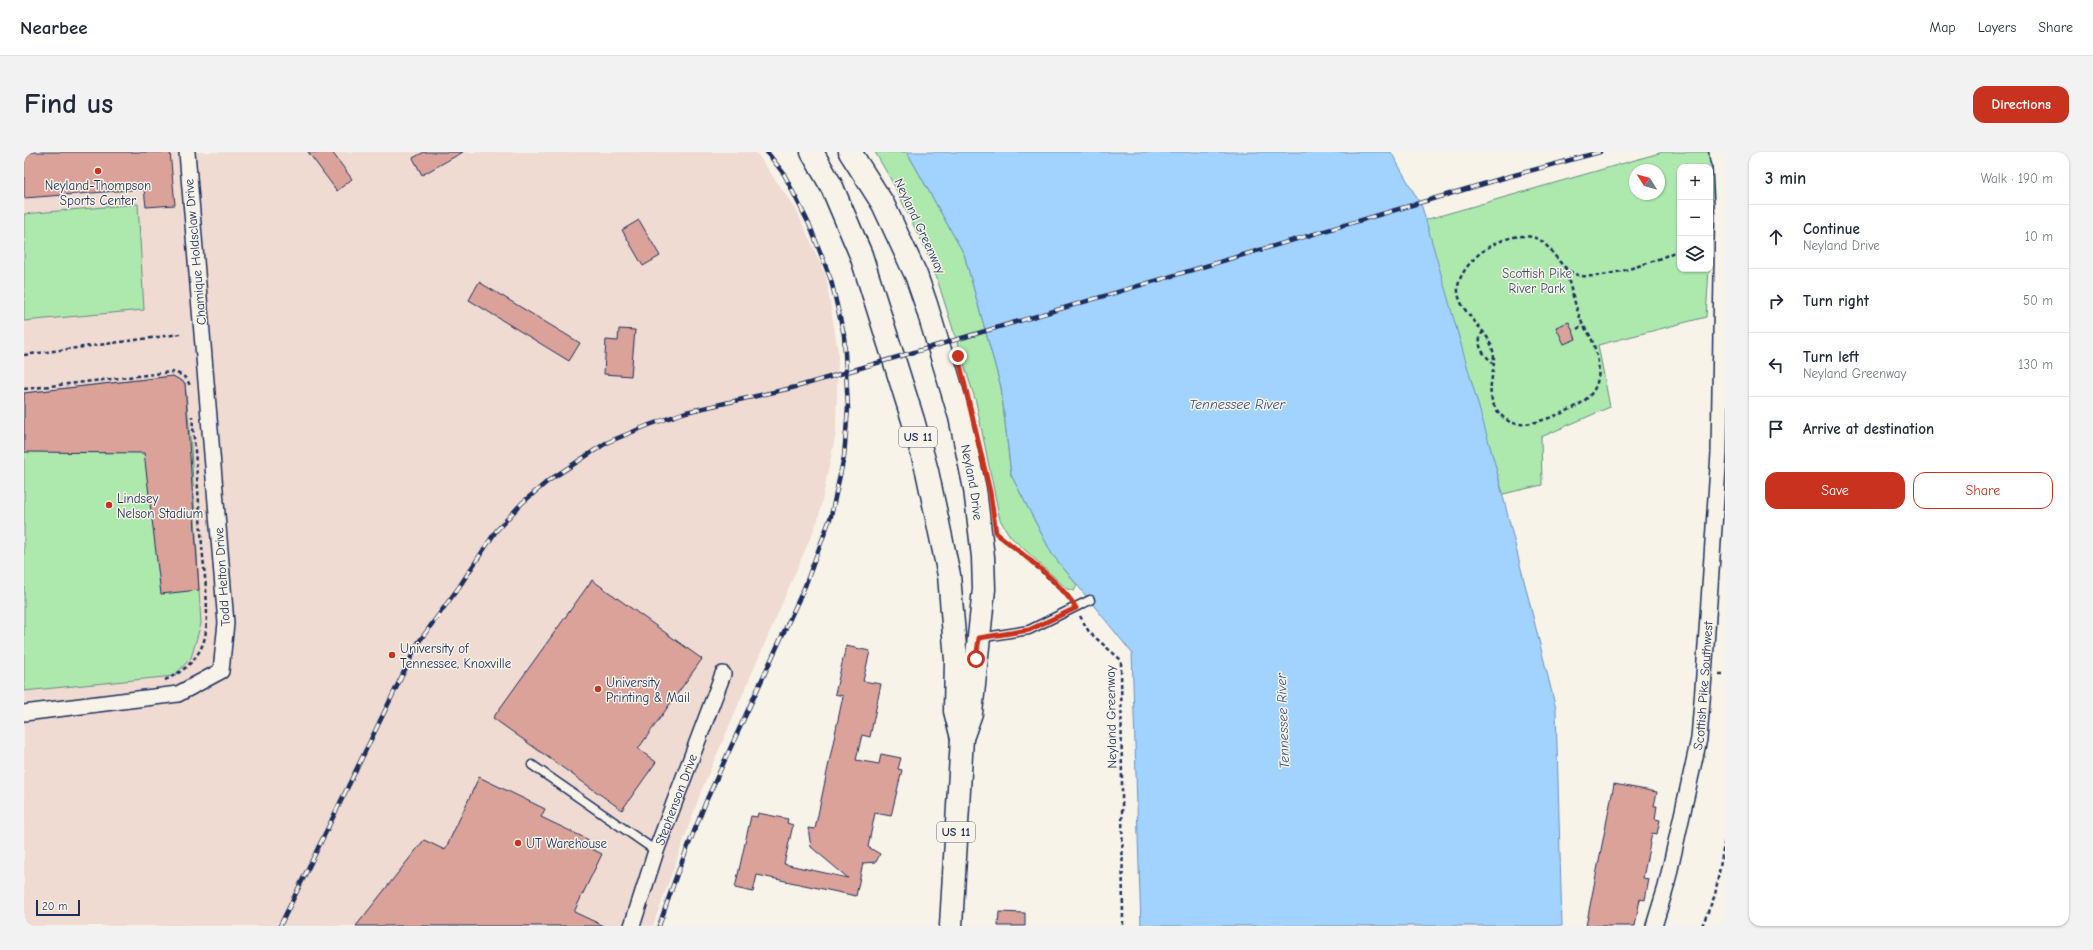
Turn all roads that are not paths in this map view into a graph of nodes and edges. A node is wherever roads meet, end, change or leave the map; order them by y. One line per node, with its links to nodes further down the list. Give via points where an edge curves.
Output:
1 (188, 152): 5 (street, Chamique Holdsclaw Drive)
2 (812, 152): 10 (main road, Neyland Drive / US 11, via 832,187 861,255 927,471 948,575 956,653 955,711)
3 (850, 152): 7 (main road, Neyland Drive / US 11, via 883,204 916,275 960,416 975,489 983,557 984,588)
4 (1721, 157): 15 (street, Scottish Pike Southwest, via 1723,216 1719,453 1704,682 1698,739 1666,887)
5 (203, 352): 9 (street, Todd Helton Drive, via 226,623 221,672 178,694)
6 (1090, 600): 7 (lane, via 1029,630)
7 (979, 638): 10 (main road, Neyland Drive / US 11, via 971,713)
8 (723, 674): 12 (street, Stephenson Drive)
9 (24, 713)
10 (962, 738): 14 (main road, Neyland Drive / US 11)
11 (532, 765): 12 (lane)
12 (656, 851): 13 (street, Stephenson Drive)
13 (632, 926)
14 (951, 926)
15 (1654, 926)

